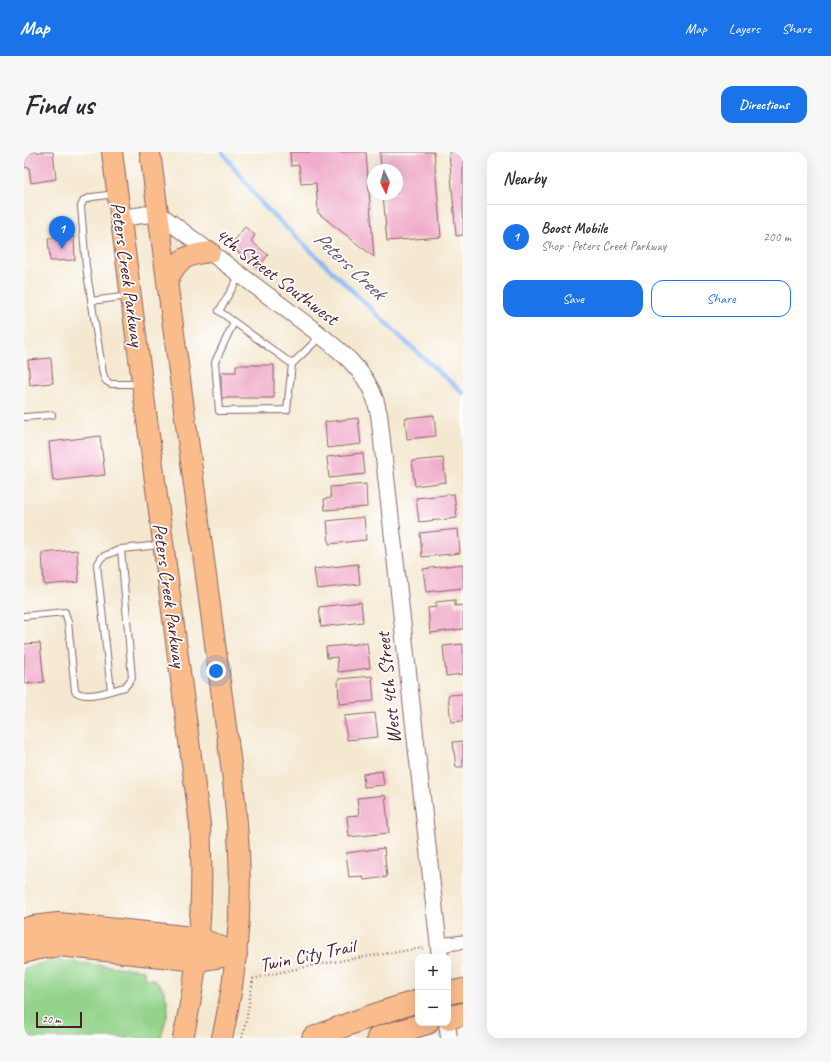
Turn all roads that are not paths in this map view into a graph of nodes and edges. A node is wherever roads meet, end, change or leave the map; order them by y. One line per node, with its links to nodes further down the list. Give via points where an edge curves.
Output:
1 (112, 152): 3 (main road, Peters Creek Parkway)
2 (150, 152): 4 (main road, Peters Creek Parkway)
3 (117, 194): 5 (main road, Peters Creek Parkway); 10 (lane, via 92,197 84,200 81,206)
4 (158, 213): 5 (street); 6 (street, 4th Street Southwest); 8 (main road, Peters Creek Parkway)
5 (120, 218): 9 (main road, Peters Creek Parkway)
6 (210, 252): 7 (street, 4th Street Southwest); 8 (main road, via 194,254 182,260 172,271)
7 (240, 275): 11 (lane, via 219,311); 12 (street, 4th Street Southwest)
8 (167, 282): 27 (main road, Peters Creek Parkway, via 237,814 240,884)
9 (131, 296): 10 (lane); 14 (main road, Peters Creek Parkway)
10 (91, 301): 14 (lane, via 106,380 111,384)
11 (234, 322): 13 (lane); 13 (lane, via 215,362 219,411 287,410)
12 (321, 336): 13 (lane); 16 (street, 4th Street Southwest, via 360,371 375,399)
13 (292, 364)
14 (142, 384): 18 (main road, Peters Creek Parkway)
15 (52, 414): 17 (lane)
16 (378, 414): 25 (street, West 4th Street)
17 (24, 417)
18 (164, 544): 19 (lane); 24 (main road, Peters Creek Parkway, via 200,824 202,884)
19 (121, 549): 21 (lane, via 132,678 125,687); 21 (lane, via 102,557 97,565)
20 (24, 616): 21 (lane, via 65,612 75,691 90,696)
21 (111, 691)
22 (24, 930): 24 (highway, via 46,925 70,925)
23 (463, 942): 25 (street)
24 (199, 950): 26 (highway, via 58,945); 27 (highway); 35 (main road, Peters Creek Parkway)
25 (434, 950)
26 (24, 952)
27 (236, 954): 36 (main road, Peters Creek Parkway)
28 (463, 990): 29 (highway)
29 (451, 992)
30 (415, 1002): 37 (highway)
31 (463, 1014): 32 (highway)
32 (451, 1017)
33 (417, 1026): 38 (highway)
34 (448, 1026): 39 (street)
35 (183, 1038)
36 (222, 1038)
37 (313, 1038)
38 (378, 1038)
39 (449, 1038)

